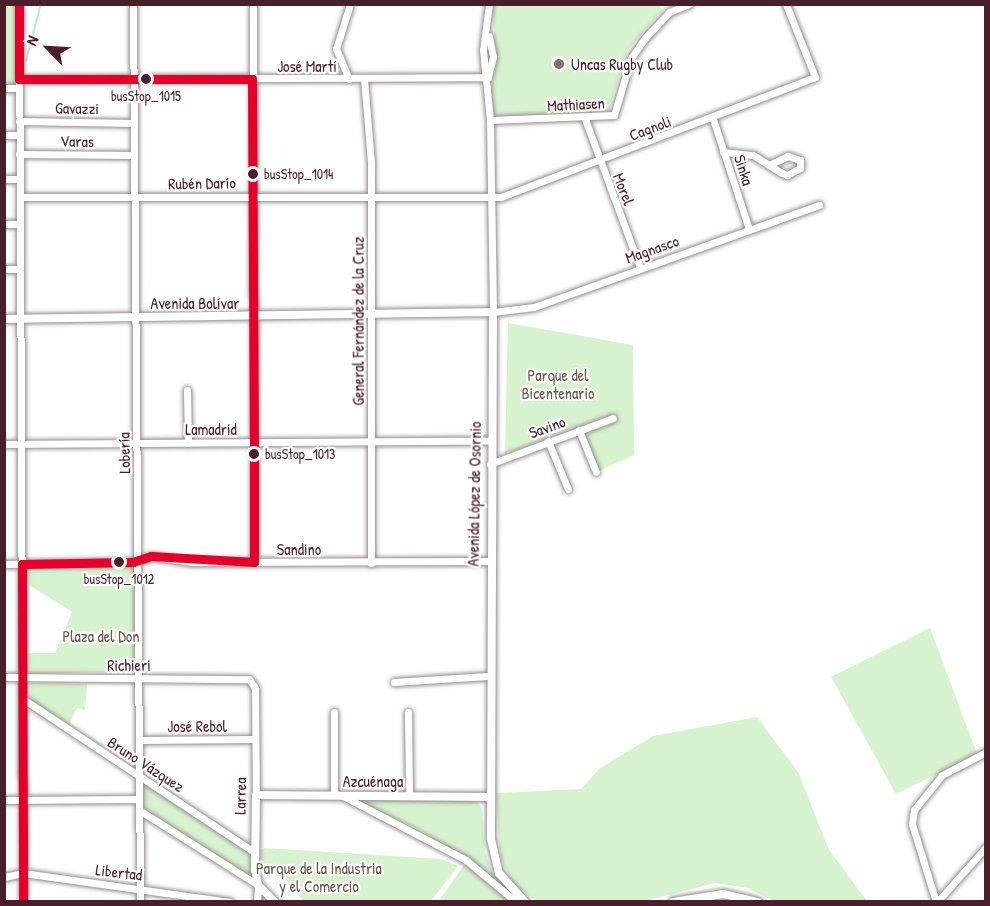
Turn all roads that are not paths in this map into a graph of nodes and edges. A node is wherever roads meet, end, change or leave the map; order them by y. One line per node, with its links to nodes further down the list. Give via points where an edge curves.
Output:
1 (19, 4): 9 (street)
2 (133, 4): 10 (street, Lobería)
3 (253, 4): 11 (street)
4 (350, 4): 12 (street, via 336,49)
5 (489, 4): 8 (street, Avenida López de Osornio, via 493,57)
6 (689, 4): 16 (street, Mathiasen, via 669,12 631,58 614,115)
7 (786, 4): 17 (street, Cagnoli, via 815,77)
8 (488, 77): 13 (street, José Martí); 18 (street, Avenida López de Osornio)
9 (19, 79): 10 (street, José Martí); 15 (street)
10 (134, 79): 11 (street, José Martí); 20 (street, Lobería)
11 (252, 79): 12 (street, José Martí); 32 (street)
12 (350, 79): 13 (street, José Martí)
13 (364, 79): 31 (street, General Fernández de la Cruz)
14 (4, 88): 15 (street)
15 (19, 88): 19 (street)
16 (585, 119): 18 (street, Mathiasen); 26 (street, Morel)
17 (713, 119): 23 (street, Sinka); 26 (street, Cagnoli)
18 (490, 120): 30 (street, Avenida López de Osornio)
19 (19, 121): 20 (street, Gavazzi); 22 (street)
20 (134, 123): 25 (street, Lobería)
21 (4, 135): 22 (street)
22 (19, 135): 24 (street)
23 (723, 152): 27 (street, via 744,152); 38 (street, Sinka)
24 (19, 154): 25 (street, Varas); 29 (street)
25 (134, 156): 34 (street, Lobería)
26 (599, 162): 30 (street, Cagnoli, via 501,197); 39 (street, Morel)
27 (769, 165)
28 (4, 179): 29 (street)
29 (20, 179): 33 (street)
30 (492, 194): 31 (street, Rubén Darío); 42 (street, Avenida López de Osornio)
31 (371, 195): 32 (street, Rubén Darío); 43 (street, General Fernández de la Cruz)
32 (253, 196): 34 (street, Rubén Darío); 44 (street)
33 (20, 197): 34 (street, Rubén Darío); 37 (street)
34 (134, 197): 45 (street, Lobería)
35 (819, 205): 38 (street, Magnasco)
36 (4, 224): 37 (street)
37 (20, 224): 41 (street)
38 (749, 230): 39 (street, Magnasco)
39 (640, 268): 42 (street, Magnasco, via 524,311)
40 (4, 269): 41 (street)
41 (20, 269): 47 (street)
42 (493, 312): 43 (main road, Avenida Bolívar); 52 (main road, Avenida López de Osornio)
43 (372, 316): 44 (main road, Avenida Bolívar); 51 (street, General Fernández de la Cruz)
44 (254, 317): 45 (main road, Avenida Bolívar); 54 (street)
45 (135, 318): 47 (main road, Avenida Bolívar); 55 (street, Lobería)
46 (4, 319): 47 (main road, Avenida Bolívar)
47 (20, 319): 58 (street)
48 (187, 390): 56 (street)
49 (613, 418): 50 (street, Savino)
50 (579, 430): 53 (street, Savino); 60 (street)
51 (372, 441): 52 (street, Lamadrid); 54 (street, Lamadrid); 65 (street, General Fernández de la Cruz)
52 (490, 441): 59 (main road, Avenida López de Osornio)
53 (548, 441): 59 (street, Savino); 61 (street)
54 (255, 442): 56 (street, Lamadrid); 64 (street)
55 (138, 443): 56 (street, Lamadrid); 58 (street, Lamadrid); 62 (street, Lobería)
56 (188, 443)
57 (4, 444): 58 (street, Lamadrid)
58 (21, 444): 67 (street)
59 (490, 464): 63 (main road, Avenida López de Osornio)
60 (596, 472)
61 (568, 489)
62 (139, 561): 64 (street, Sandino, via 151,556); 67 (street, Sandino); 71 (street, Lobería)
63 (488, 561): 65 (street, Sandino); 68 (main road, Avenida López de Osornio)
64 (254, 562): 65 (street, Sandino)
65 (371, 563)
66 (4, 564): 67 (street, Sandino)
67 (22, 564): 70 (street)
68 (488, 676): 73 (street); 84 (main road, Avenida López de Osornio)
69 (4, 677): 70 (street, Richieri)
70 (23, 677): 71 (street, Richieri); 74 (street)
71 (139, 678): 72 (street, Richieri); 78 (street, Lobería)
72 (253, 682): 77 (street, Larrea)
73 (394, 682)
74 (23, 699): 80 (street, Bruno Vázquez); 87 (street)
75 (334, 712): 82 (street)
76 (408, 712): 83 (street)
77 (255, 739): 78 (street, José Rebol); 81 (street, Larrea)
78 (139, 740): 80 (street, Lobería)
79 (986, 752): 105 (street, via 942,775 921,795 912,824)
80 (138, 775): 85 (street, Lobería); 90 (street, Bruno Vázquez)
81 (256, 795): 82 (main road, Azcuénaga); 90 (main road, Larrea)
82 (338, 795): 83 (main road, Azcuénaga); 101 (street, via 466,860)
83 (409, 796): 84 (main road, Azcuénaga)
84 (489, 796): 102 (main road, Avenida López de Osornio, via 496,868)
85 (139, 799): 87 (street); 88 (street, Lobería)
86 (4, 800): 87 (street)
87 (24, 801): 92 (street)
88 (139, 810): 94 (street); 95 (street, Lobería)
89 (986, 848): 91 (street); 105 (street)
90 (253, 851): 94 (main road, Larrea)
91 (986, 857)
92 (23, 873): 93 (street, Libertad); 95 (street, Libertad); 96 (street)
93 (4, 877)
94 (258, 885): 99 (street); 100 (main road)
95 (140, 888): 97 (street, Lobería); 98 (street, Libertad)
96 (24, 902)
97 (140, 902)
98 (230, 902)
99 (257, 902)
100 (275, 902)
101 (516, 902)
102 (525, 902)
103 (673, 902): 104 (main road, via 723,894)
104 (758, 902)
105 (936, 902)

